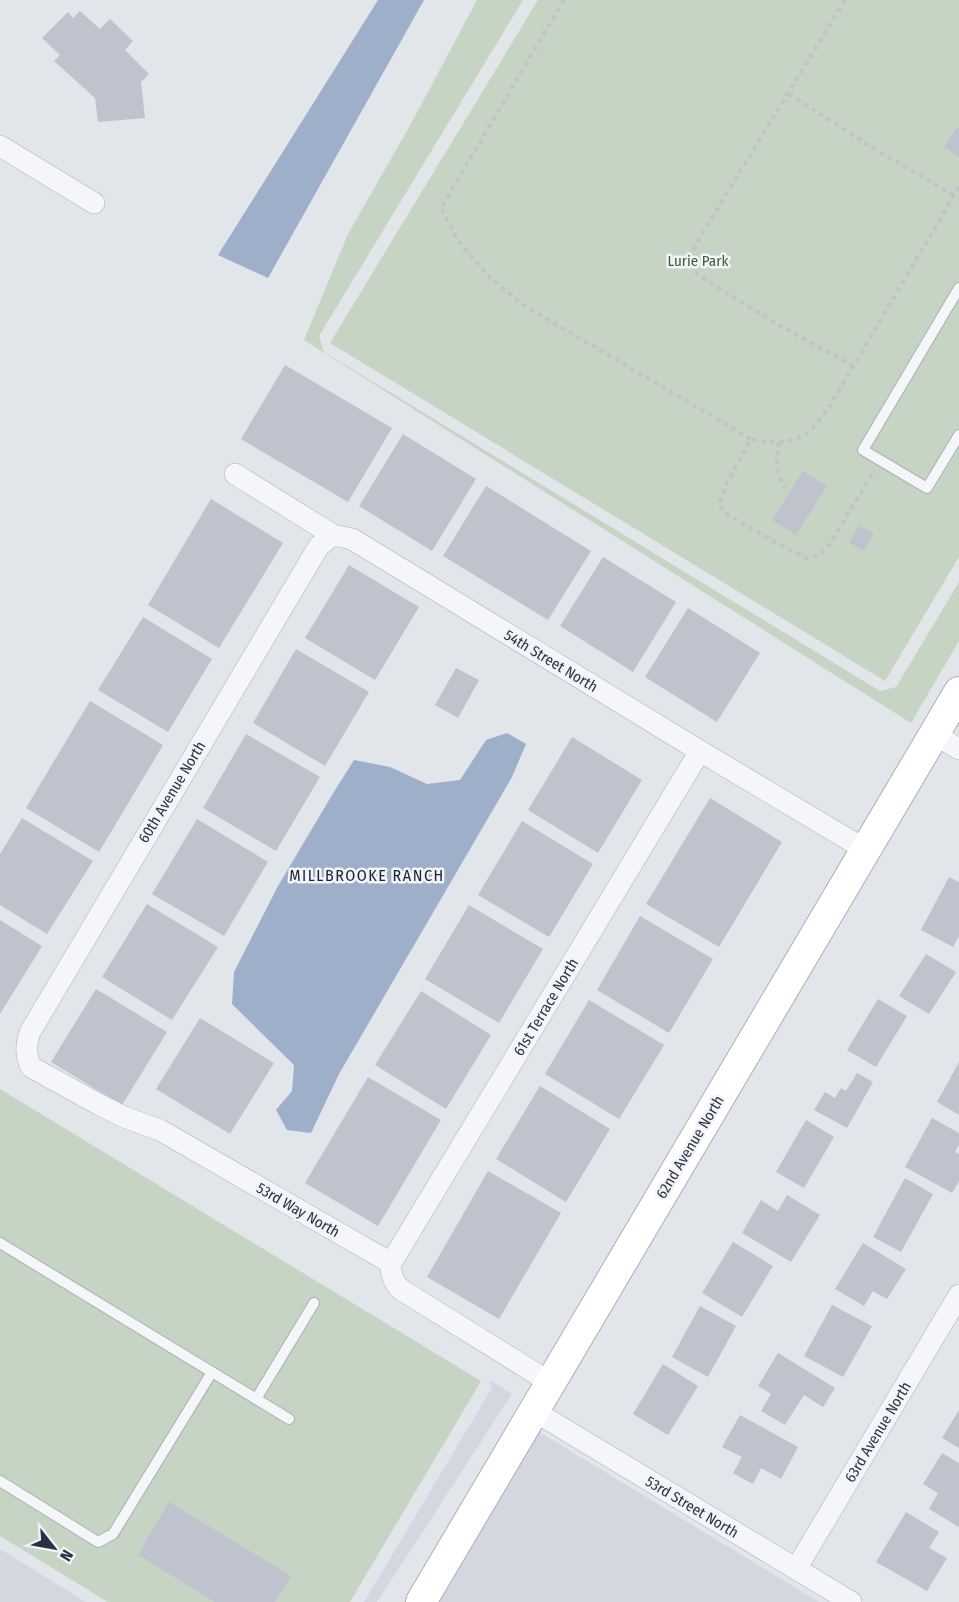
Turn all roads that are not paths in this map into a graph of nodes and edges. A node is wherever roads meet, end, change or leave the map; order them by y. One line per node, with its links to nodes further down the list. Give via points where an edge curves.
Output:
1 (0, 146): 2 (street)
2 (94, 203)
3 (959, 288): 4 (lane, via 863,450 927,488)
4 (959, 435)
5 (235, 474): 6 (street, 54th Street North)
6 (333, 535): 9 (street, 54th Street North, via 352,539); 11 (street, 60th Avenue North, via 319,546 30,1032)
7 (959, 692): 8 (street, 62nd Avenue North)
8 (947, 742): 10 (street, 62nd Avenue North)
9 (700, 751): 10 (street, 54th Street North); 13 (street, 61st Terrace North)
10 (866, 850): 17 (street, 62nd Avenue North)
11 (27, 1058): 13 (street, 53rd Way North, via 31,1067 124,1117 160,1130)
12 (0, 1244): 16 (lane)
13 (391, 1263): 17 (street, via 390,1271 400,1290)
14 (959, 1295): 22 (street, 63rd Avenue North)
15 (314, 1303): 18 (lane)
16 (212, 1372): 18 (lane); 21 (lane, via 113,1534 99,1542)
17 (551, 1383): 19 (street, 62nd Avenue North)
18 (256, 1399): 20 (lane)
19 (534, 1411): 22 (street, 53rd Street North); 23 (street, 62nd Avenue North)
20 (289, 1419)
21 (0, 1481)
22 (796, 1569): 24 (street, 53rd Street North)
23 (421, 1602)
24 (851, 1602)

